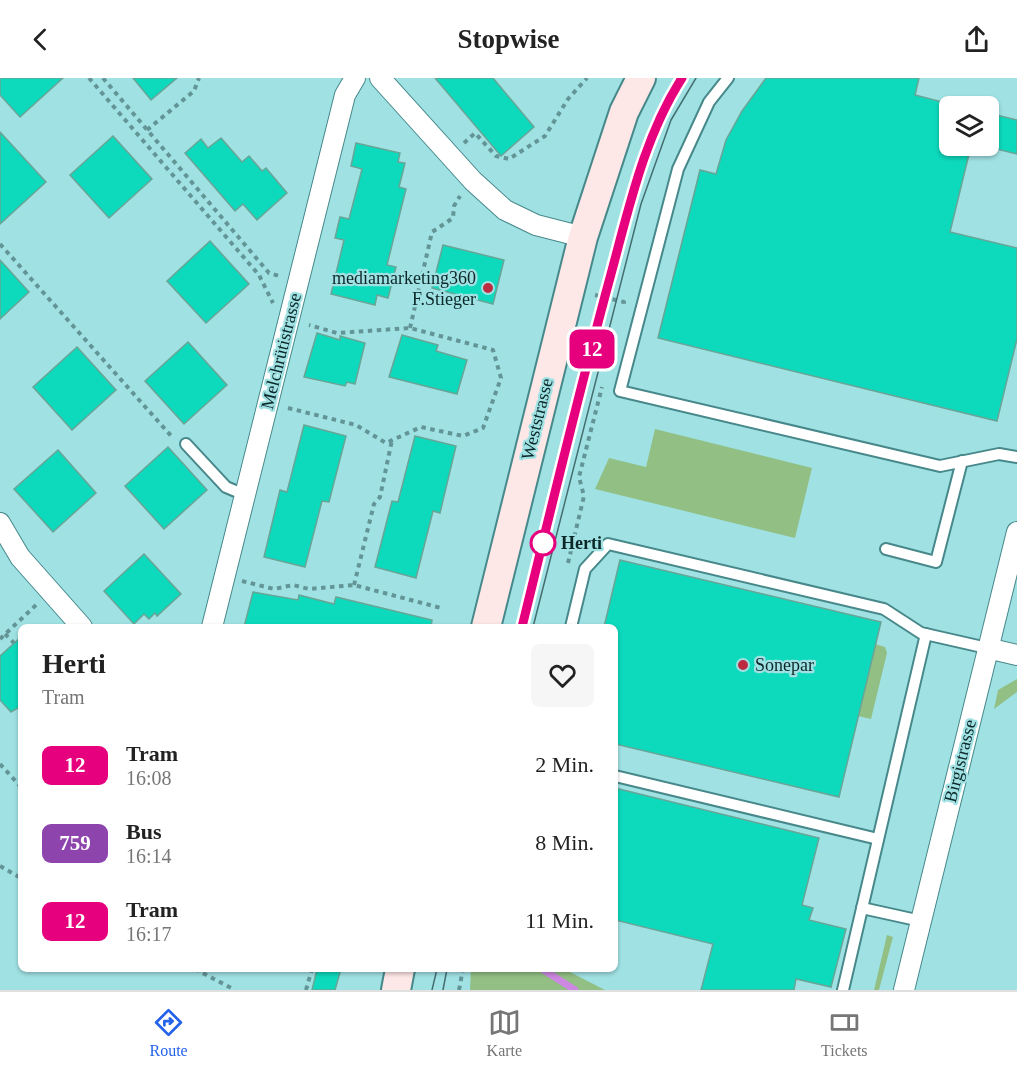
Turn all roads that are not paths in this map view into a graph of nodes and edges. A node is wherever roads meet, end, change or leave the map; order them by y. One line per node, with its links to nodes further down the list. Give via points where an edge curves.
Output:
1 (355, 78): 9 (street, Melchrütistrasse, via 345,96)
2 (380, 78): 5 (street, via 473,181 505,210 536,225)
3 (641, 78): 5 (main road, Weststrasse, via 624,112)
4 (728, 78): 8 (lane, via 709,102 678,169 620,391 940,465)
5 (583, 237): 15 (main road, Weststrasse)
6 (186, 444): 9 (lane, via 226,487)
7 (1017, 457): 8 (lane, via 999,454)
8 (962, 461): 12 (lane, via 936,562)
9 (245, 495): 14 (street, Melchrütistrasse)
10 (0, 523): 13 (street, via 20,557)
11 (1017, 532): 18 (street, Birgistrasse)
12 (886, 549)
13 (79, 624)
14 (213, 624)
15 (487, 624)
16 (572, 624): 17 (lane, via 585,569 608,544 884,609)
17 (926, 634): 18 (lane); 21 (lane)
18 (987, 648): 19 (street); 23 (street, Birgistrasse)
19 (1017, 655)
20 (618, 777): 21 (lane)
21 (878, 839): 22 (lane)
22 (862, 908): 23 (lane); 26 (lane)
23 (921, 921): 27 (street, Birgistrasse)
24 (399, 972): 25 (main road)
25 (396, 990)
26 (843, 990)
27 (904, 990)

